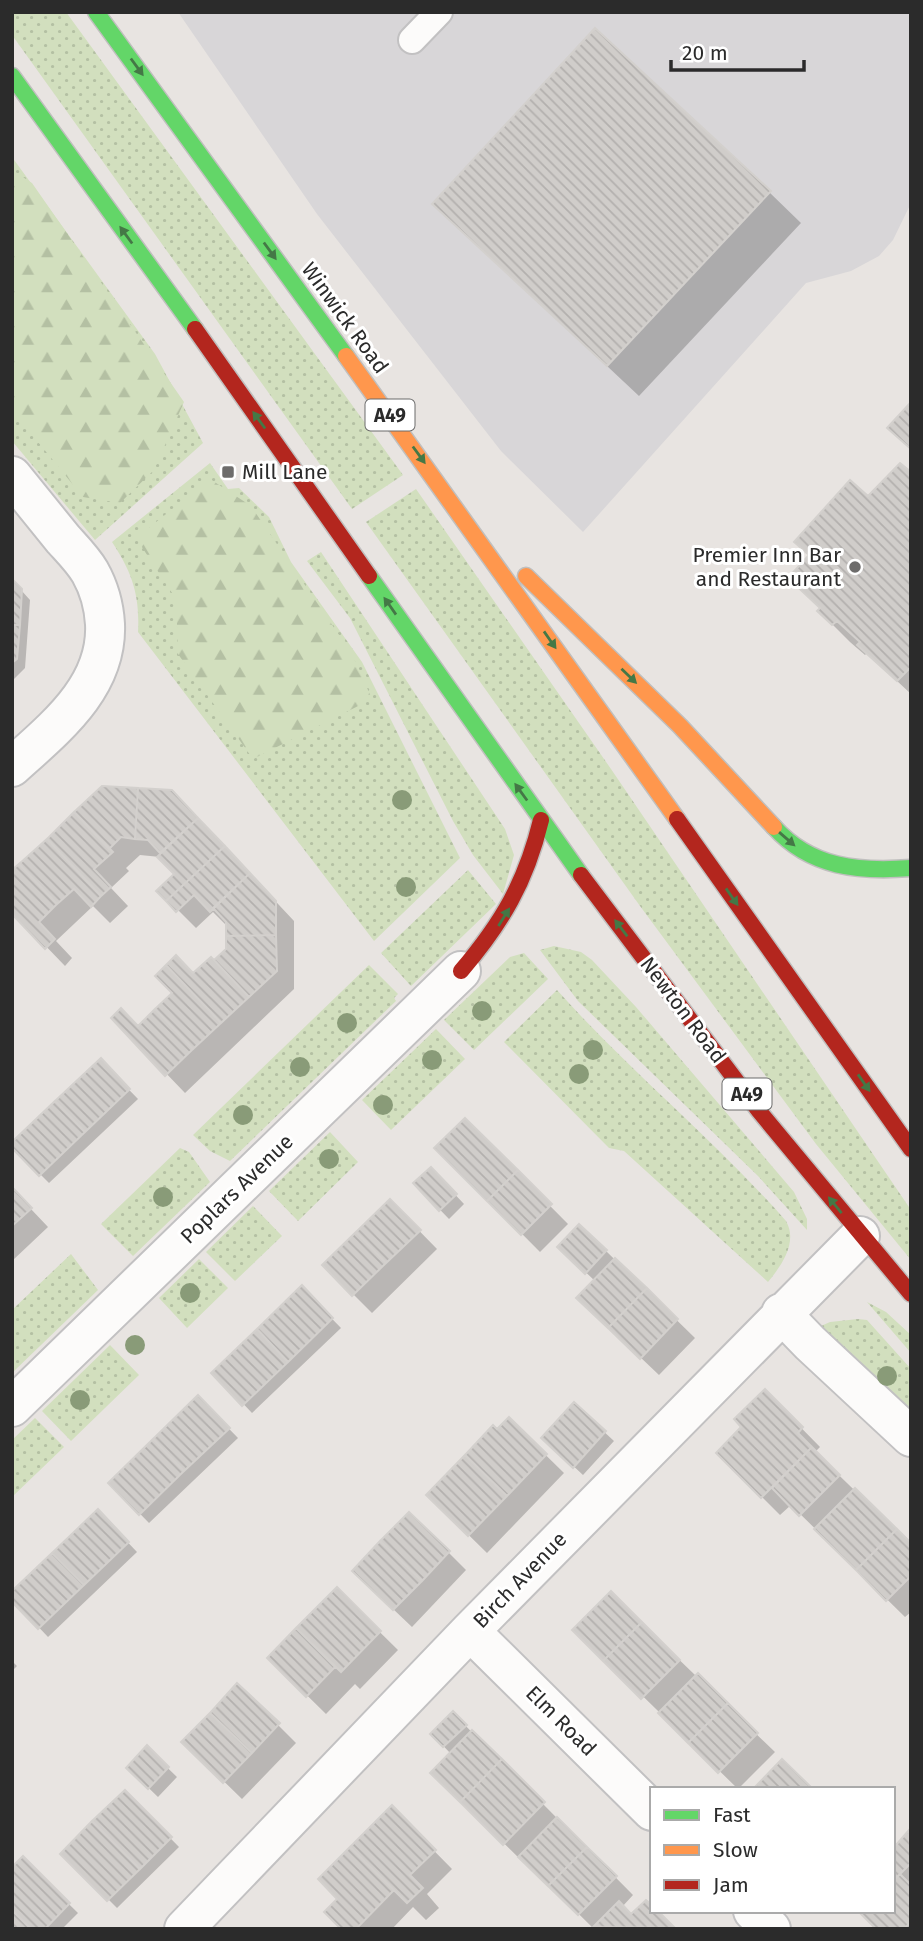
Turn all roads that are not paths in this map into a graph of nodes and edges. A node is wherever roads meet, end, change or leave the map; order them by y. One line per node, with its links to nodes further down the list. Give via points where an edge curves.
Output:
1 (96, 12): 6 (highway, Winwick Road / A49, one-way to 6)
2 (439, 12): 3 (lane)
3 (412, 40)
4 (12, 76): 8 (highway, A49, one-way to 4)
5 (12, 476): 7 (street, via 90,572 104,613 105,635 98,672 86,691)
6 (457, 508): 9 (highway, one-way to 9, via 680,726 783,836 818,860 847,869); 11 (highway, Winwick Road / A49, one-way to 11)
7 (12, 767)
8 (541, 820): 10 (highway, one-way to 8, via 492,936 517,894); 12 (highway, Newton Road / A49, one-way to 8, via 705,1042)
9 (911, 868)
10 (461, 971): 15 (street, Poplars Avenue)
11 (911, 1149)
12 (860, 1236): 13 (highway, Newton Road / A49); 14 (street, Birch Avenue)
13 (911, 1294)
14 (781, 1313): 16 (street); 17 (street, Birch Avenue)
15 (12, 1407)
16 (911, 1437)
17 (470, 1631): 18 (street, Elm Road); 20 (street, Birch Avenue)
18 (650, 1809)
19 (755, 1913): 21 (street)
20 (184, 1929)
21 (771, 1929)

